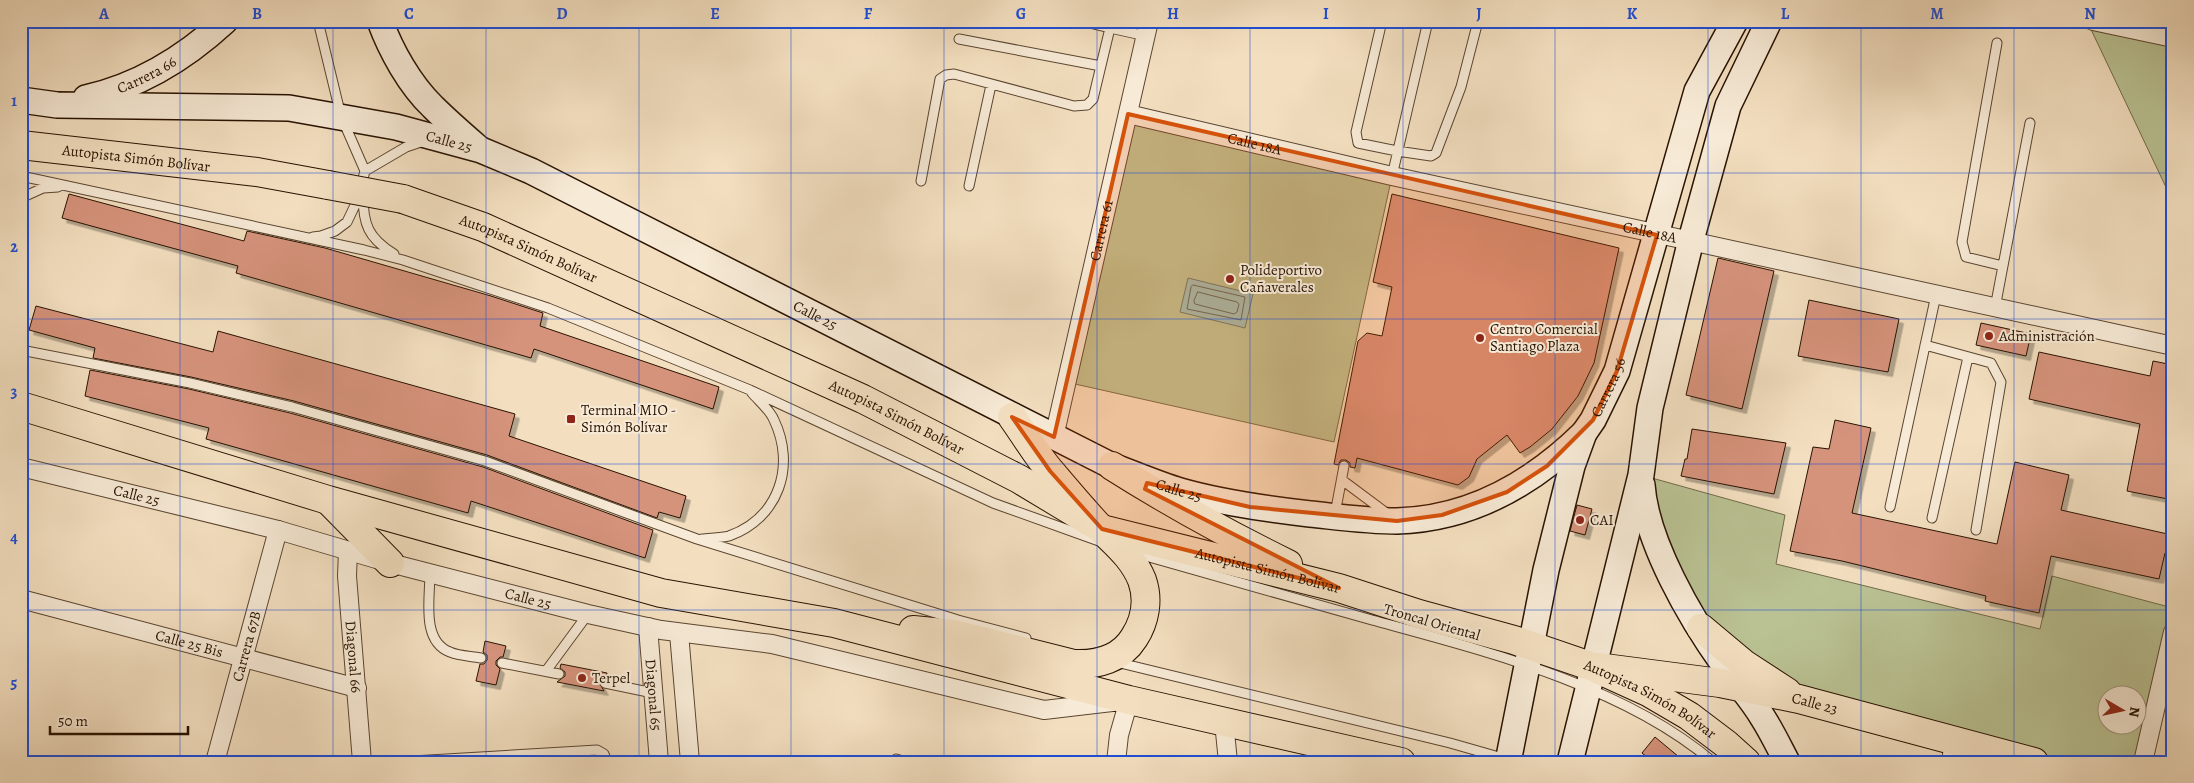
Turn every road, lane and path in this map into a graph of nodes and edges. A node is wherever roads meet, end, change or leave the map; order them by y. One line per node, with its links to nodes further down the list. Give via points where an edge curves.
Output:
1 (225, 21): 20 (street, Carrera 66, via 203,41 154,73 102,94)
2 (318, 21): 22 (lane)
3 (380, 21): 26 (street, via 391,47 427,100)
4 (1081, 21): 12 (lane)
5 (1382, 21): 27 (lane, via 1356,132 1358,143)
6 (1428, 21): 27 (lane)
7 (1478, 21): 27 (lane, via 1461,87 1436,153 1431,156)
8 (1734, 21): 36 (street, Carrera 56, via 1697,91)
9 (1769, 21): 38 (street, via 1728,106)
10 (2093, 21): 11 (street)
11 (2110, 23): 14 (street)
12 (1110, 28): 13 (lane); 17 (lane)
13 (1147, 29): 21 (street, Carrera 61)
14 (2173, 38)
15 (960, 39): 17 (lane)
16 (1997, 43): 40 (lane, via 1962,242 1966,257)
17 (1101, 66): 18 (lane, via 1093,99 1087,105 1074,106)
18 (990, 84): 31 (lane, via 954,74 940,79); 33 (lane)
19 (21, 100): 20 (street, Calle 25)
20 (57, 105): 22 (street, Calle 25, via 290,108)
21 (1128, 114): 30 (street, Calle 18A); 51 (street, Carrera 61)
22 (341, 116): 24 (street, Calle 25); 28 (lane)
23 (2030, 123): 40 (lane)
24 (434, 138): 26 (street, Calle 25); 28 (lane, via 406,147)
25 (21, 144): 63 (main road, Autopista Simón Bolívar, bridge, via 257,172 403,199 483,228 863,399 1019,479)
26 (480, 150): 49 (street, Calle 25, via 540,176)
27 (1397, 152): 30 (lane)
28 (365, 171): 34 (lane)
29 (21, 176): 32 (lane)
30 (1392, 176): 36 (street, Calle 18A)
31 (921, 181)
32 (66, 186): 35 (lane, via 43,188); 37 (lane)
33 (969, 186)
34 (362, 187): 37 (lane, via 347,222 335,231); 39 (lane, via 365,223 371,235)
35 (21, 198)
36 (1657, 234): 38 (street, Calle 18A); 50 (street, Carrera 56, via 1617,371 1605,399)
37 (306, 237): 39 (lane)
38 (1691, 240): 41 (street, Calle 18A); 55 (street, via 1650,408)
39 (404, 260): 47 (lane, Troncal Oriental, via 548,308)
40 (2003, 266): 42 (lane)
41 (1936, 295): 42 (street, Calle 18A); 43 (lane)
42 (1996, 308): 44 (street, Calle 18A)
43 (1925, 345): 46 (lane); 58 (lane)
44 (2173, 346)
45 (21, 350): 65 (lane, via 283,404 476,458)
46 (1968, 357): 60 (lane); 64 (lane, via 1991,363 2001,382)
47 (750, 390): 65 (lane, via 773,417 782,440 785,463 781,485 760,517 744,529 727,536); 66 (lane, Troncal Oriental, via 993,503)
48 (21, 406): 57 (main road)
49 (1012, 417): 51 (street, Calle 25); 63 (main road, via 1050,471)
50 (1584, 433): 61 (street, Calle 25, via 1547,466 1507,492 1442,515); 79 (street, Carrera 56, via 1572,466 1546,570)
51 (1054, 437): 52 (street, Calle 25)
52 (1112, 466): 59 (street, Calle 25, via 1180,490 1232,503); 70 (main road, via 1229,535)
53 (1344, 466): 56 (lane)
54 (21, 467): 62 (street, Calle 25)
55 (1641, 475): 75 (street, via 1649,522 1681,594); 86 (street)
56 (1342, 480): 59 (lane); 61 (lane)
57 (328, 500): 68 (main road); 73 (main road, via 661,593)
58 (1890, 508)
59 (1334, 517): 61 (street, Calle 25)
60 (1932, 518)
61 (1397, 521)
62 (278, 530): 67 (street, Calle 25); 81 (street, Carrera 67B)
63 (1102, 530): 66 (main road); 70 (main road, Autopista Simón Bolívar)
64 (1976, 530)
65 (697, 539): 78 (lane)
66 (1125, 550): 79 (lane, Troncal Oriental, via 1512,660); 80 (main road, via 1142,580 1144,616 1124,650)
67 (348, 551): 68 (street, Calle 25); 88 (street, Diagonal 66, via 347,576)
68 (390, 563): 69 (street, Calle 25)
69 (430, 573): 72 (street, Calle 25); 82 (lane, via 433,638 449,652)
70 (1339, 588): 79 (main road, Autopista Simón Bolívar)
71 (21, 599): 81 (street, Calle 25 Bis)
72 (588, 614): 74 (street, Calle 25); 84 (lane)
73 (834, 623): 80 (main road, via 954,634 1074,664 1087,664); 92 (main road)
74 (648, 627): 77 (street, Calle 25); 90 (street, Diagonal 65)
75 (1701, 628): 89 (street); 91 (main road, via 1744,664)
76 (2173, 632): 113 (street)
77 (679, 633): 92 (street, Calle 25, via 772,644 1044,710); 103 (street, Diagonal 65)
78 (1032, 640)
79 (1529, 656): 86 (main road, Autopista Simón Bolívar); 97 (street, Carrera 56)
80 (1098, 657): 97 (lane, via 1450,743)
81 (244, 658): 88 (street, Calle 25 Bis); 98 (street, Carrera 67B)
82 (481, 658)
83 (502, 663): 84 (lane)
84 (546, 671): 85 (lane)
85 (558, 674)
86 (1590, 678): 89 (main road, Calle 23, via 1608,667); 108 (street); 109 (lane, via 1609,697 1700,750); 110 (main road, Autopista Simón Bolívar, via 1648,692 1689,716)
87 (605, 683): 90 (lane)
88 (357, 688): 99 (street, Diagonal 66)
89 (1741, 688): 91 (main road, Calle 23); 111 (street, via 1763,717)
90 (653, 693): 102 (street, Diagonal 65)
91 (1798, 699): 94 (main road, Calle 23)
92 (1129, 700): 93 (main road); 105 (street, via 1119,735)
93 (1224, 722): 95 (main road); 106 (street)
94 (1952, 751): 112 (main road, Calle 23)
95 (1317, 752): 107 (main road)
96 (896, 759): 104 (lane)
97 (1510, 761)
98 (215, 762)
99 (362, 762)
100 (395, 762): 101 (lane, via 597,750 604,754)
101 (607, 762)
102 (659, 762)
103 (690, 762)
104 (907, 762)
105 (1116, 762)
106 (1228, 762)
107 (1401, 762)
108 (1570, 762)
109 (1713, 762)
110 (1746, 762)
111 (1787, 762)
112 (2034, 762)
113 (2143, 762)

